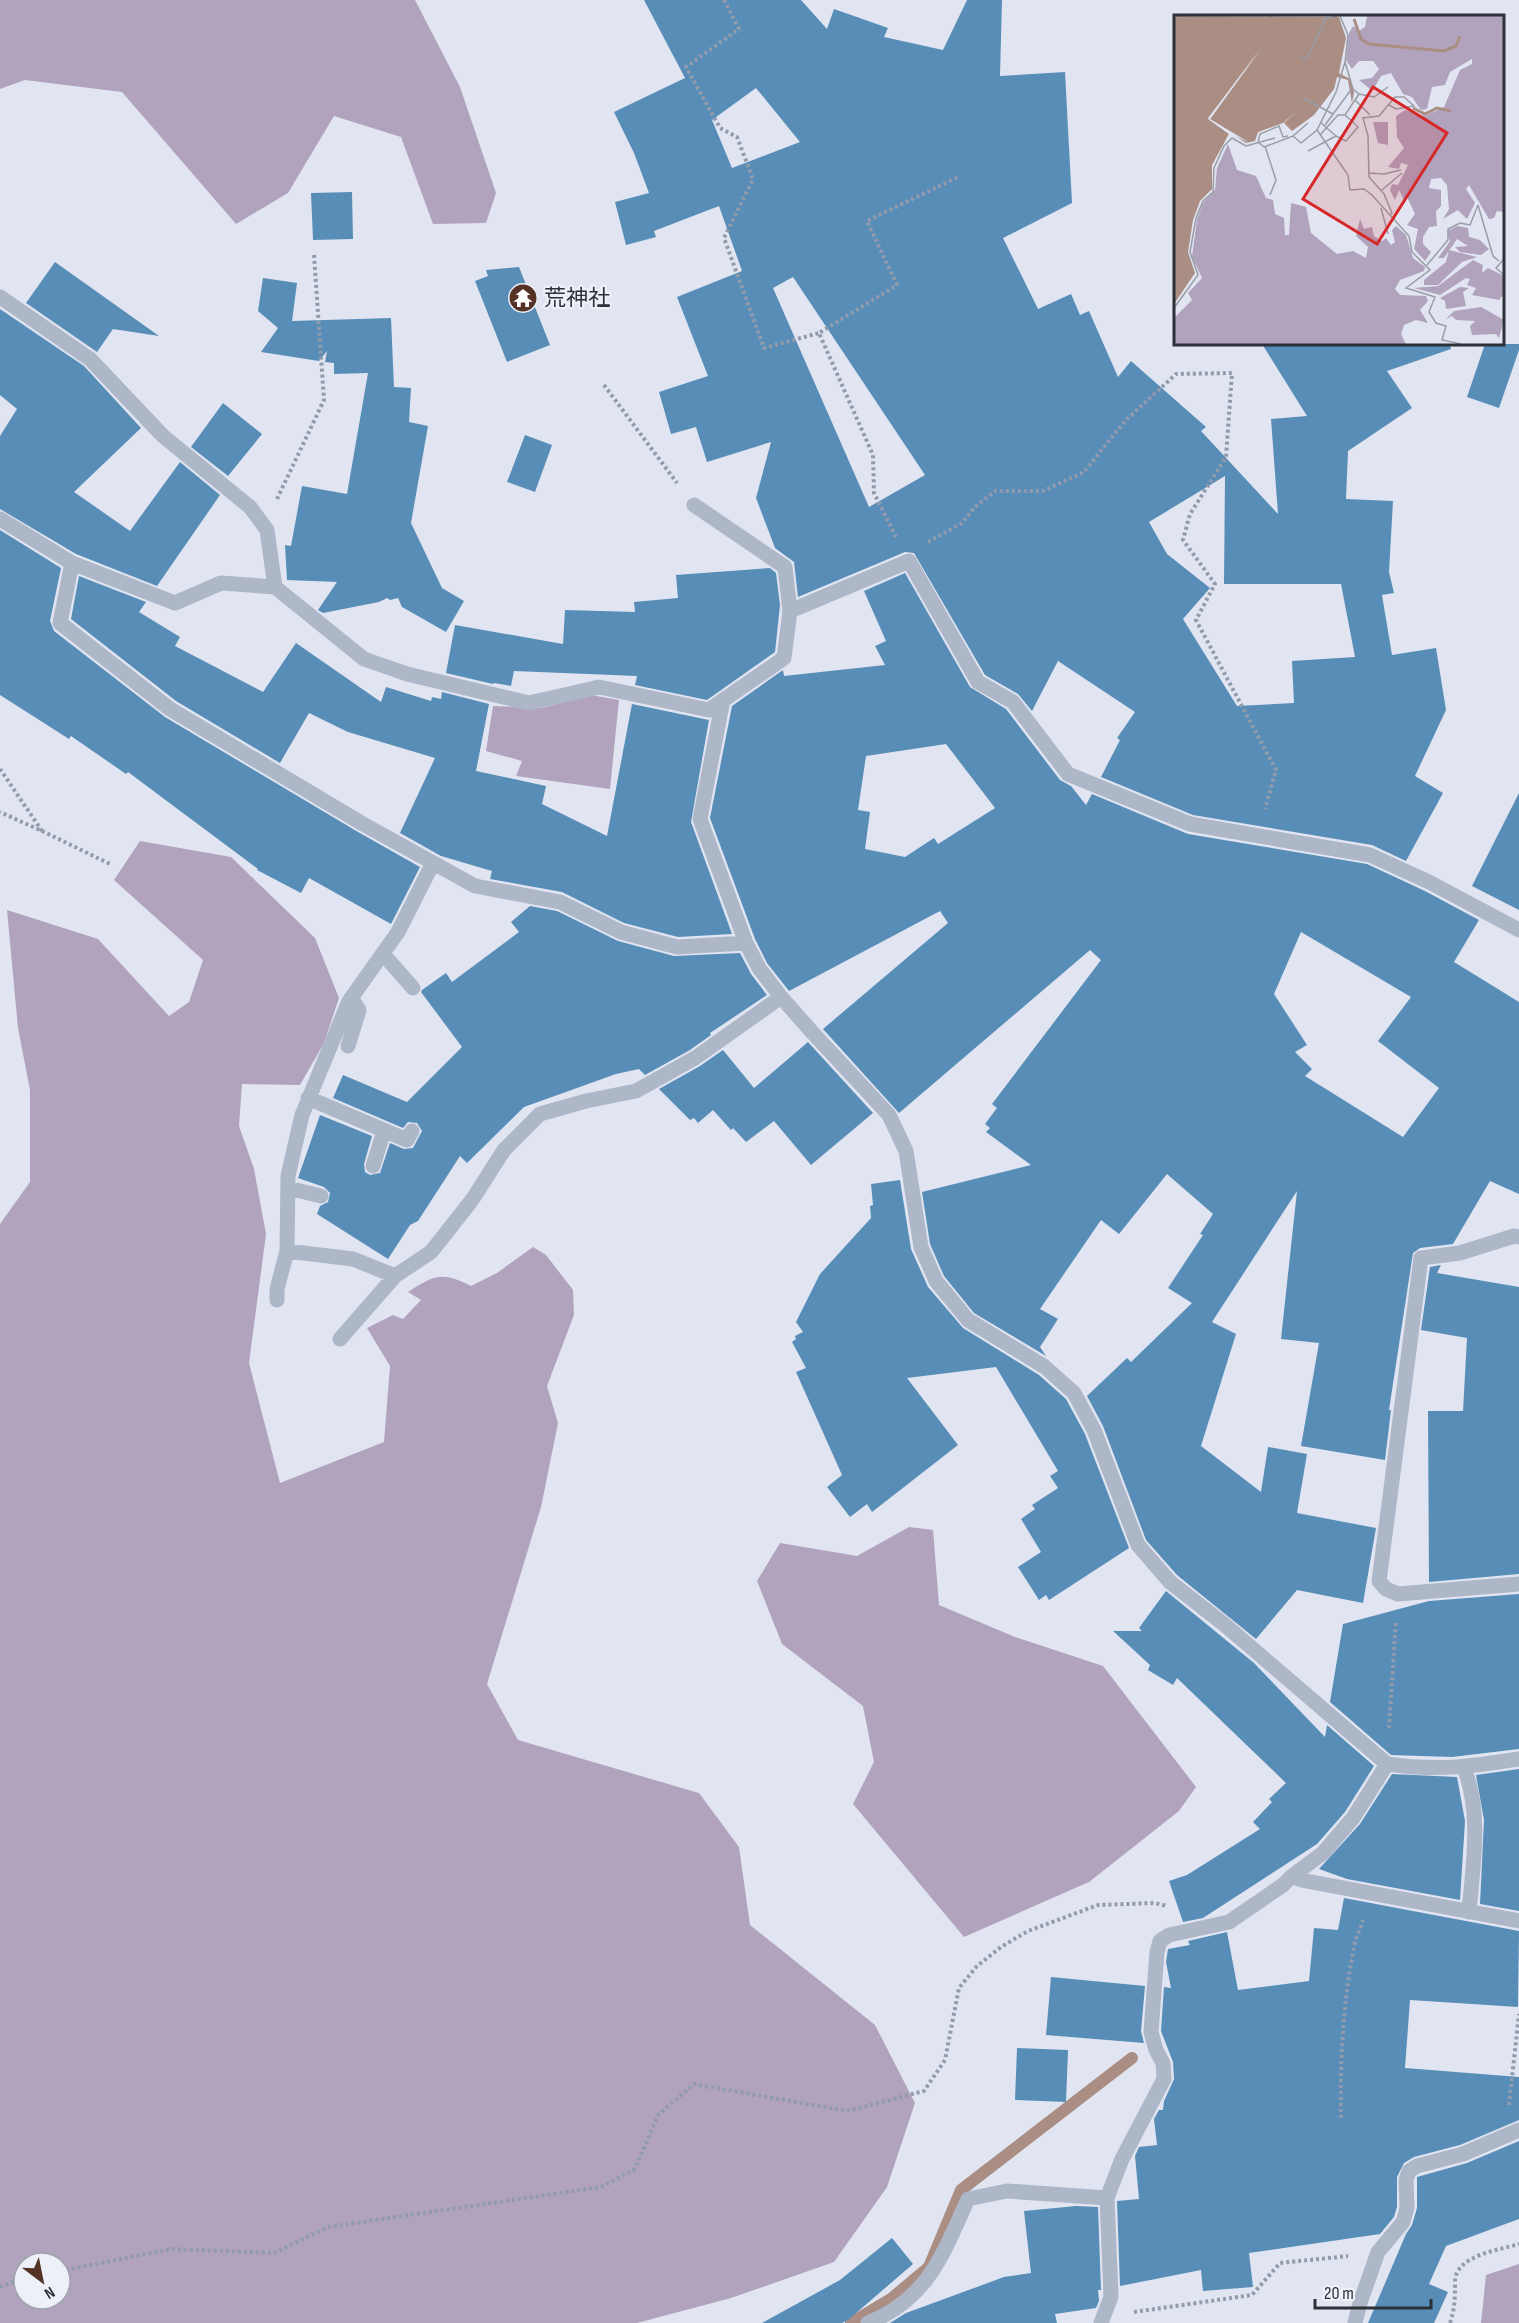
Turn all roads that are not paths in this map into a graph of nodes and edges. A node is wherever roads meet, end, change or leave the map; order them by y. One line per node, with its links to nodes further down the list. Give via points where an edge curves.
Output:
1 (0, 297): 5 (street, via 90,359 163,436 250,507 267,530)
2 (694, 505): 6 (street, via 785,567)
3 (0, 519): 4 (street)
4 (72, 563): 5 (street, via 175,603 221,583); 8 (street, via 60,623 170,709)
5 (275, 586): 7 (street, via 364,658 407,674 529,703 599,687 709,710)
6 (789, 611): 7 (street, via 784,658); 9 (street, via 909,561 978,682 1013,702 1068,774 1190,824 1370,855)
7 (723, 700): 10 (street, via 700,819)
8 (433, 862): 10 (street, via 475,886 560,902 621,932 676,947); 11 (street)
9 (1519, 930)
10 (746, 943): 13 (street, via 759,968)
11 (383, 954): 12 (street); 14 (street)
12 (413, 988)
13 (782, 997): 24 (street, via 695,1058 636,1091 540,1114 504,1150 472,1200 431,1252); 29 (street, via 889,1115 906,1151 921,1247 936,1281 968,1320 1045,1367 1074,1393 1094,1430 1138,1545 1170,1582)
14 (351, 998): 15 (street, via 359,1010); 16 (street)
15 (348, 1046)
16 (308, 1098): 17 (street); 20 (street)
17 (384, 1131): 18 (street, via 407,1140); 19 (street)
18 (412, 1131)
19 (373, 1166)
20 (288, 1188): 21 (street); 23 (street)
21 (321, 1196)
22 (1519, 1237): 27 (street, via 1460,1253 1422,1258 1379,1581 1398,1594)
23 (287, 1251): 24 (street, via 353,1259); 25 (street)
24 (395, 1276): 26 (street)
25 (277, 1300)
26 (340, 1339)
27 (1519, 1584)
28 (1519, 1759): 30 (street)
29 (1387, 1764): 30 (street, via 1416,1769); 31 (street, via 1353,1818 1323,1853)
30 (1464, 1768): 32 (street, via 1474,1808)
31 (1292, 1876): 32 (street); 35 (street, via 1229,1922 1169,1935 1160,1941 1151,2032 1163,2063 1164,2079 1122,2159)
32 (1469, 1912): 33 (street)
33 (1519, 1921)
34 (1513, 2132): 38 (street, via 1409,2171 1403,2222 1378,2252)
35 (1107, 2198): 36 (street, via 1111,2297); 37 (street, via 1007,2191 968,2199 939,2260 915,2295)
36 (1102, 2320)
37 (868, 2323)
38 (1355, 2323)

